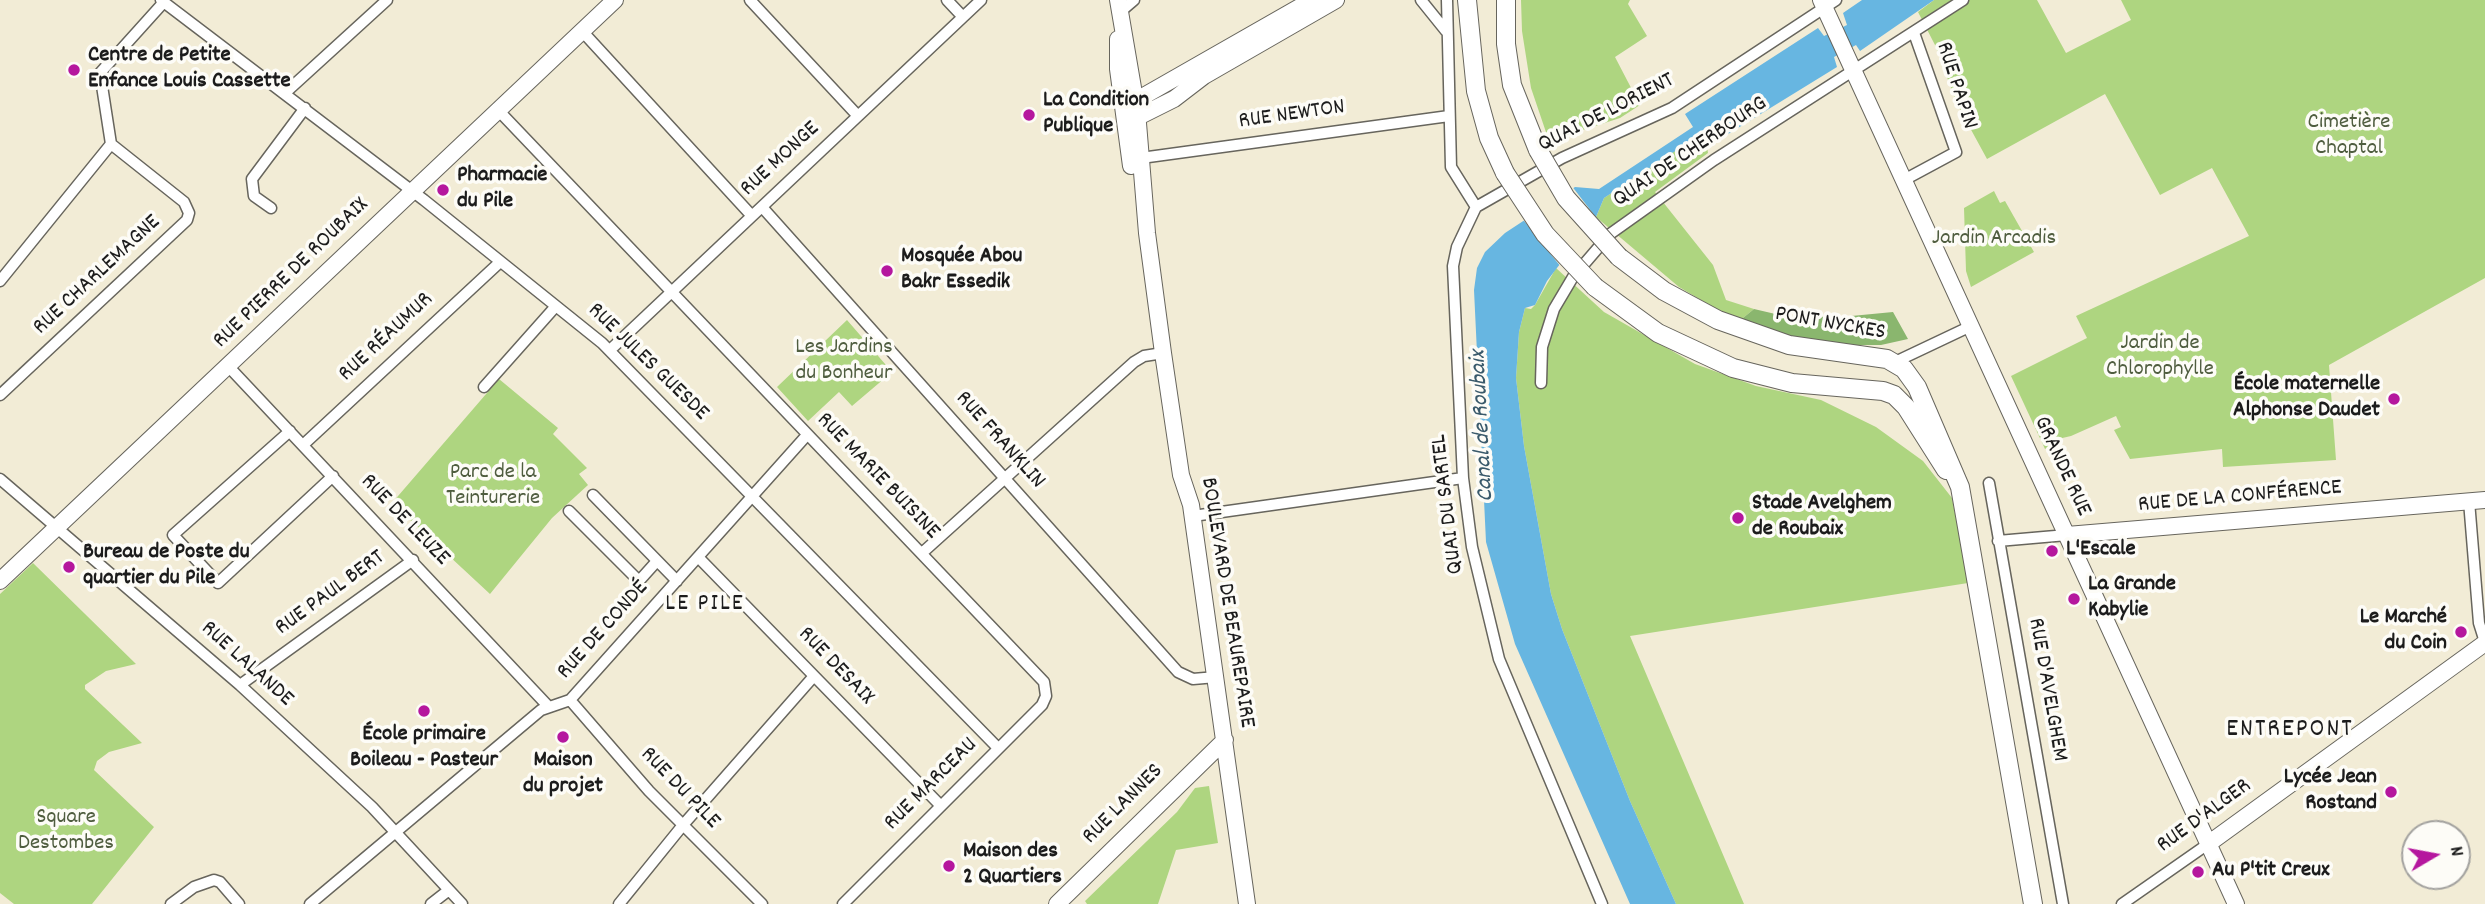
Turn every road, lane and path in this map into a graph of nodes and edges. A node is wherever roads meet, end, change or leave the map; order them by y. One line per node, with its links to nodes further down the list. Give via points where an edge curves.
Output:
1 (387, 0): 24 (street)
2 (615, 0): 19 (street, RUE PIERRE DE ROUBAIX)
3 (750, 0): 28 (street)
4 (947, 0): 18 (street)
5 (981, 0): 18 (street, RUE MONGE)
6 (1134, 0): 17 (street)
7 (1312, 0): 27 (street)
8 (1336, 0): 27 (street)
9 (1422, 0): 21 (street)
10 (1447, 0): 21 (street)
11 (1467, 0): 63 (main road, bridge, via 1473,80 1486,129 1505,173 1550,241 1595,287 1652,329 1722,364 1792,383 1889,393 1903,403 1952,481)
12 (1497, 0): 22 (street)
13 (1506, 0): 22 (main road, PONT NYCKES)
14 (1963, 0): 20 (street, QUAI DE CHERBOURG)
15 (162, 1): 24 (street, RUE JULES GUESDE); 30 (street, via 100,73)
16 (1827, 3): 23 (street, GRANDE RUE); 35 (street, QUAI DE LORIENT, via 1672,108 1562,158)
17 (1119, 6): 27 (street, BOULEVARD DE BEAUREPAIRE, via 1118,60)
18 (963, 17): 28 (street, RUE MONGE)
19 (582, 31): 26 (street, RUE PIERRE DE ROUBAIX); 37 (street)
20 (1914, 33): 23 (street, QUAI DE CHERBOURG); 32 (street, RUE PAPIN, via 1956,152)
21 (1447, 35): 29 (street)
22 (1508, 57): 46 (main road, PONT NYCKES, bridge, via 1518,107 1538,150 1574,208 1619,257 1678,300 1748,333)
23 (1853, 70): 32 (street, GRANDE RUE); 48 (street, QUAI DE CHERBOURG, via 1622,224 1601,243 1567,286 1545,333)
24 (285, 93): 25 (street, RUE JULES GUESDE)
25 (304, 108): 33 (street, RUE JULES GUESDE); 36 (street, via 252,179 254,196)
26 (499, 110): 33 (street, RUE PIERRE DE ROUBAIX); 40 (street, RUE MARIE BUISINE)
27 (1130, 113): 31 (street, BOULEVARD DE BEAUREPAIRE); 42 (street, BOULEVARD DE BEAUREPAIRE)
28 (858, 116): 34 (street, RUE MONGE)
29 (1449, 116): 31 (street, RUE NEWTON); 35 (street, via 1452,172)
30 (111, 144): 39 (street); 50 (street, RUE CHARLEMAGNE, via 184,202 189,212 184,224)
31 (1141, 158): 42 (street, BOULEVARD DE BEAUREPAIRE)
32 (1904, 180): 43 (street, GRANDE RUE)
33 (412, 191): 38 (street, RUE JULES GUESDE); 47 (street, RUE PIERRE DE ROUBAIX)
34 (762, 207): 37 (street, RUE MONGE); 55 (street, RUE FRANKLIN)
35 (1476, 207): 56 (street, QUAI DU SARTEL, via 1453,266)
36 (271, 208)
37 (752, 216): 40 (street, RUE MONGE)
38 (499, 263): 41 (street, RUE JULES GUESDE); 53 (street, RUE RÉAUMUR)
39 (0, 281)
40 (671, 293): 44 (street, RUE MONGE); 52 (street, RUE MARIE BUISINE)
41 (556, 306): 44 (street, RUE JULES GUESDE); 49 (street)
42 (1157, 310): 45 (street, BOULEVARD DE BEAUREPAIRE)
43 (1971, 326): 46 (street, PONT NYCKES); 66 (street, GRANDE RUE)
44 (610, 351): 60 (street, RUE JULES GUESDE)
45 (1163, 354): 55 (street, via 1134,362); 64 (street, BOULEVARD DE BEAUREPAIRE, via 1181,475)
46 (1895, 362): 63 (main road, via 1910,375 1925,402 1956,472)
47 (228, 366): 51 (street, RUE DE LEUZE); 65 (street, RUE PIERRE DE ROUBAIX)
48 (1541, 383)
49 (484, 387)
50 (0, 395)
51 (290, 431): 53 (street, RUE DE LEUZE); 54 (street, via 173,535 218,583)
52 (807, 435): 60 (street, RUE DE CONDÉ); 68 (street, RUE MARIE BUISINE)
53 (303, 445): 54 (street, RUE DE LEUZE)
54 (333, 477): 70 (street, RUE DE LEUZE)
55 (1005, 478): 68 (street); 76 (street, RUE FRANKLIN, via 1178,671 1193,679)
56 (1463, 478): 64 (street); 98 (street, QUAI DU SARTEL, via 1472,547 1495,647)
57 (0, 479): 65 (street, RUE LALANDE)
58 (1989, 483): 67 (street, RUE D'AVELGHEM)
59 (593, 495): 71 (street)
60 (752, 497): 69 (street, RUE DE CONDÉ); 82 (street, RUE JULES GUESDE)
61 (2477, 500): 66 (street, RUE DE LA CONFÉRENCE); 74 (street, via 2479,623)
62 (569, 511): 71 (street, via 639,581)
63 (1965, 514): 99 (main road)
64 (1193, 516): 76 (street, BOULEVARD DE BEAUREPAIRE)
65 (57, 528): 72 (street, RUE PIERRE DE ROUBAIX); 77 (street, RUE LALANDE)
66 (2067, 535): 67 (street, RUE DE LA CONFÉRENCE); 86 (street, GRANDE RUE)
67 (1998, 541): 100 (street, RUE D'AVELGHEM)
68 (922, 553): 78 (street, RUE MARIE BUISINE, via 1038,674)
69 (698, 557): 73 (street, RUE DE CONDÉ); 75 (street, RUE DESAIX)
70 (413, 560): 77 (street, RUE PAUL BERT); 80 (street, RUE DE LEUZE)
71 (657, 561): 73 (street)
72 (0, 581)
73 (677, 581): 79 (street, RUE DE CONDÉ)
74 (2485, 642): 86 (street, RUE D'ALGER)
75 (814, 676): 83 (street, RUE DESAIX); 84 (street)
76 (1216, 677): 81 (street, BOULEVARD DE BEAUREPAIRE)
77 (240, 685): 85 (street, RUE LALANDE)
78 (1046, 693): 82 (street, RUE MARCEAU, via 1042,705)
79 (570, 700): 80 (street, RUE DE CONDÉ); 84 (street, RUE DU PILE)
80 (548, 706): 85 (street, RUE DE CONDÉ)
81 (1225, 740): 96 (street, RUE LANNES); 97 (street, BOULEVARD DE BEAUREPAIRE)
82 (998, 748): 83 (street, RUE MARCEAU)
83 (941, 806): 95 (street, RUE MARCEAU)
84 (683, 825): 93 (street); 94 (street, RUE DU PILE)
85 (397, 831): 87 (street, RUE LALANDE); 90 (street, RUE DE CONDÉ)
86 (2208, 844): 101 (street, RUE D'ALGER); 102 (street, GRANDE RUE)
87 (449, 890): 91 (street); 92 (street, RUE LALANDE)
88 (171, 904): 89 (street, via 194,887 214,880)
89 (239, 904)
90 (310, 904)
91 (431, 904)
92 (462, 904)
93 (619, 904)
94 (762, 904)
95 (843, 904)
96 (1057, 904)
97 (1247, 904)
98 (1602, 904)
99 (2034, 904)
100 (2063, 904)
101 (2122, 904)
102 (2236, 904)

